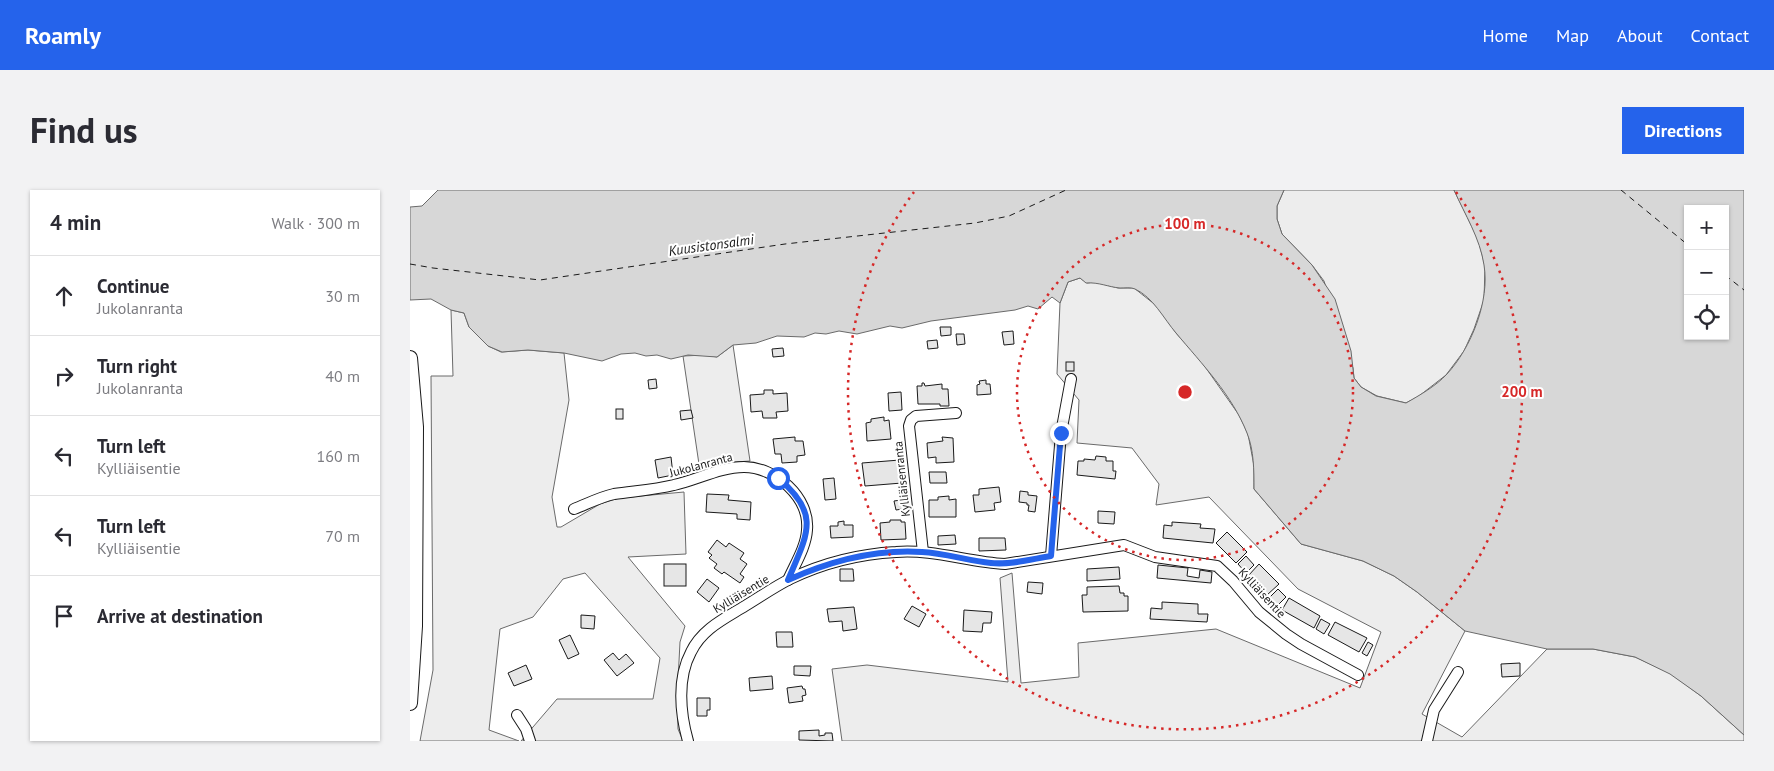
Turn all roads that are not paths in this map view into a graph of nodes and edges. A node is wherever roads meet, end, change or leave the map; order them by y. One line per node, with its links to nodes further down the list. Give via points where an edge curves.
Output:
1 (410, 358): 4 (main road)
2 (1071, 379): 7 (street, via 1061,433)
3 (956, 413): 6 (street, Kylliäisenranta, via 916,416 909,426)
4 (413, 428): 11 (main road, via 415,626)
5 (574, 509): 8 (street, Jukolanranta, via 612,495 674,486 728,469 761,469 791,489 802,503 806,516 807,530 802,548)
6 (923, 552): 7 (street, Kylliäisentie, via 1005,564); 8 (street, Kylliäisentie, via 845,559)
7 (1051, 556): 10 (street, Kylliäisentie, via 1124,545 1155,557 1217,566 1259,612 1286,634)
8 (788, 580): 14 (street, Kylliäisentie, via 714,625 700,636 691,650 682,682)
9 (1458, 672): 15 (street, via 1434,710)
10 (1358, 675)
11 (410, 704)
12 (517, 715): 13 (street)
13 (530, 741)
14 (688, 741)
15 (1427, 741)

